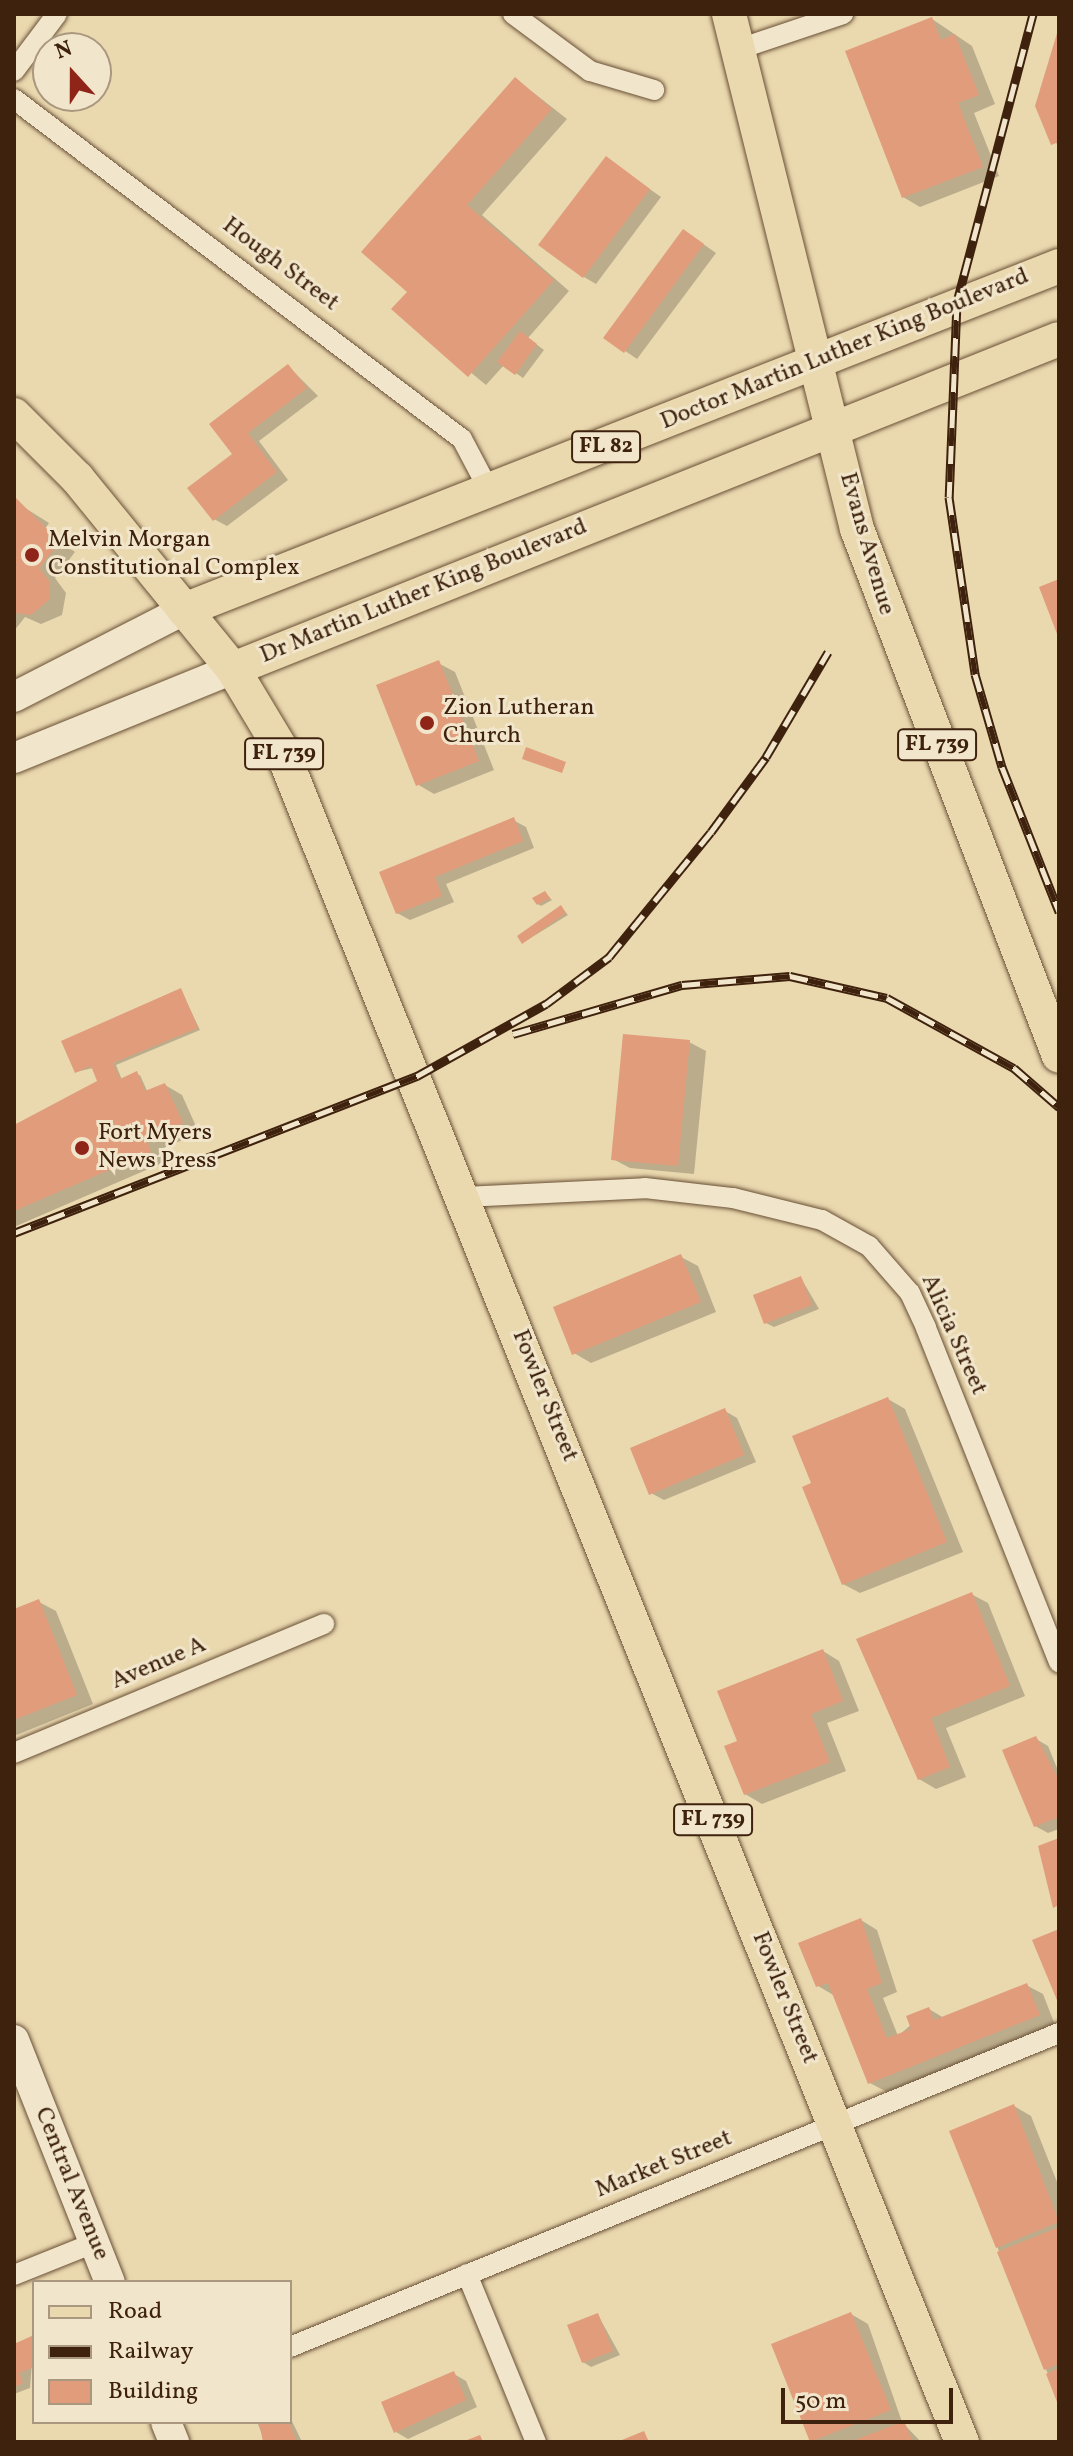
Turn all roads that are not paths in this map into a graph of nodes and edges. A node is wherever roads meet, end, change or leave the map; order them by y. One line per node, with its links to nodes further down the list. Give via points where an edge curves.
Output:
1 (57, 14): 6 (street)
2 (513, 14): 7 (street, via 590,71)
3 (729, 14): 5 (main road, Evans Avenue / FL 739)
4 (843, 14): 5 (street)
5 (739, 49): 11 (main road, Evans Avenue / FL 739)
6 (14, 71)
7 (654, 90)
8 (14, 99): 14 (street, Hough Street, via 462,439)
9 (1059, 266): 11 (main road, Doctor Martin Luther King Boulevard / FL 82)
10 (1059, 339): 13 (main road, FL 82)
11 (818, 359): 13 (main road, Evans Avenue / FL 739); 14 (main road, Doctor Martin Luther King Boulevard / FL 82)
12 (14, 415): 15 (main road, Fowler Street / FL 739, via 77,478)
13 (835, 427): 17 (main road, Dr Martin Luther King Boulevard / FL 82); 21 (main road, Evans Avenue / FL 739, via 889,623)
14 (491, 494): 15 (main road, Doctor Martin Luther King Boulevard / FL 82)
15 (184, 610): 16 (main road, FL 82); 17 (main road, Fowler Street / FL 739)
16 (91, 657): 18 (main road, FL 82); 19 (main road, via 64,687)
17 (233, 669): 20 (main road, Dr Martin Luther King Boulevard / FL 82); 22 (main road, Fowler Street / FL 739, via 281,749)
18 (14, 697)
19 (14, 711)
20 (14, 758)
21 (1059, 1056)
22 (464, 1197): 24 (street, Alicia Street, via 645,1188 719,1196 792,1210 869,1246 910,1293 926,1328); 28 (main road, Fowler Street / FL 739)
23 (324, 1624): 25 (street, Avenue A)
24 (1059, 1662)
25 (14, 1753)
26 (1059, 2033): 28 (street, Market Street)
27 (14, 2040): 29 (main road, Central Avenue)
28 (835, 2125): 30 (street, Market Street); 35 (main road, Fowler Street / FL 739)
29 (94, 2243): 31 (street); 32 (main road, Central Avenue)
30 (467, 2274): 33 (street, Market Street); 34 (street)
31 (14, 2275)
32 (109, 2280)
33 (292, 2346)
34 (536, 2442)
35 (962, 2442)

